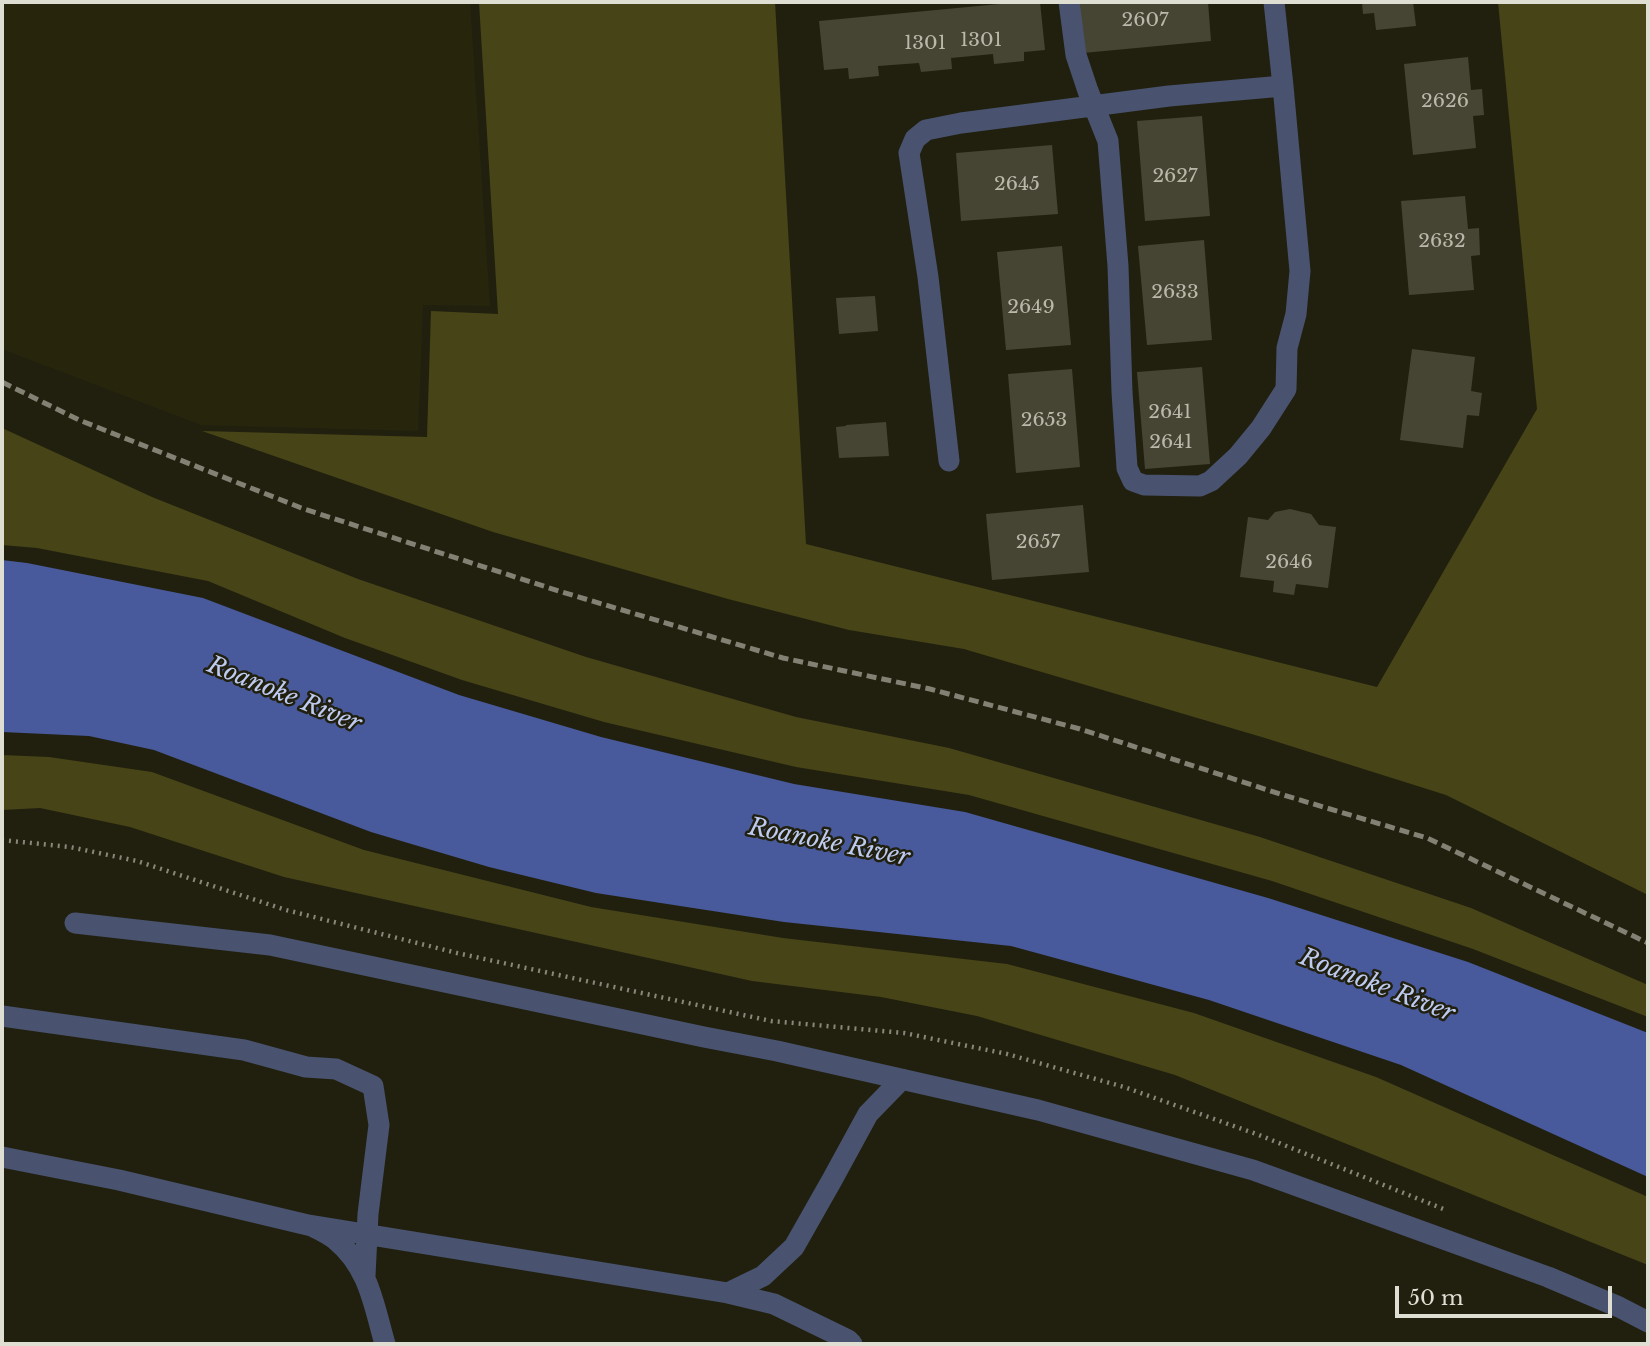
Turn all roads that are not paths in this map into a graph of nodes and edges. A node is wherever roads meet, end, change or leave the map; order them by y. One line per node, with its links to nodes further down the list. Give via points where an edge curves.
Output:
1 (1069, 2): 4 (street, via 1076,55)
2 (1274, 2): 3 (street)
3 (1283, 86): 4 (street); 4 (street, via 1300,271 1287,348 1286,389 1238,456 1200,486 1144,485 1133,481 1126,468 1110,155)
4 (1095, 107): 5 (street, via 926,130 909,153)
5 (949, 461)
6 (75, 923): 8 (street, via 270,945)
7 (2, 1016): 11 (street, via 244,1050 306,1067 336,1069 373,1086 379,1125)
8 (902, 1079): 13 (street, via 868,1114 794,1247 764,1276); 14 (street, via 1038,1110 1254,1170 1548,1276)
9 (2, 1157): 10 (street)
10 (309, 1225): 11 (street); 12 (street, via 335,1239)
11 (367, 1234): 12 (street); 13 (street)
12 (365, 1276): 15 (street)
13 (728, 1293): 16 (street, via 774,1304)
14 (1648, 1322)
15 (386, 1344)
16 (852, 1344)

